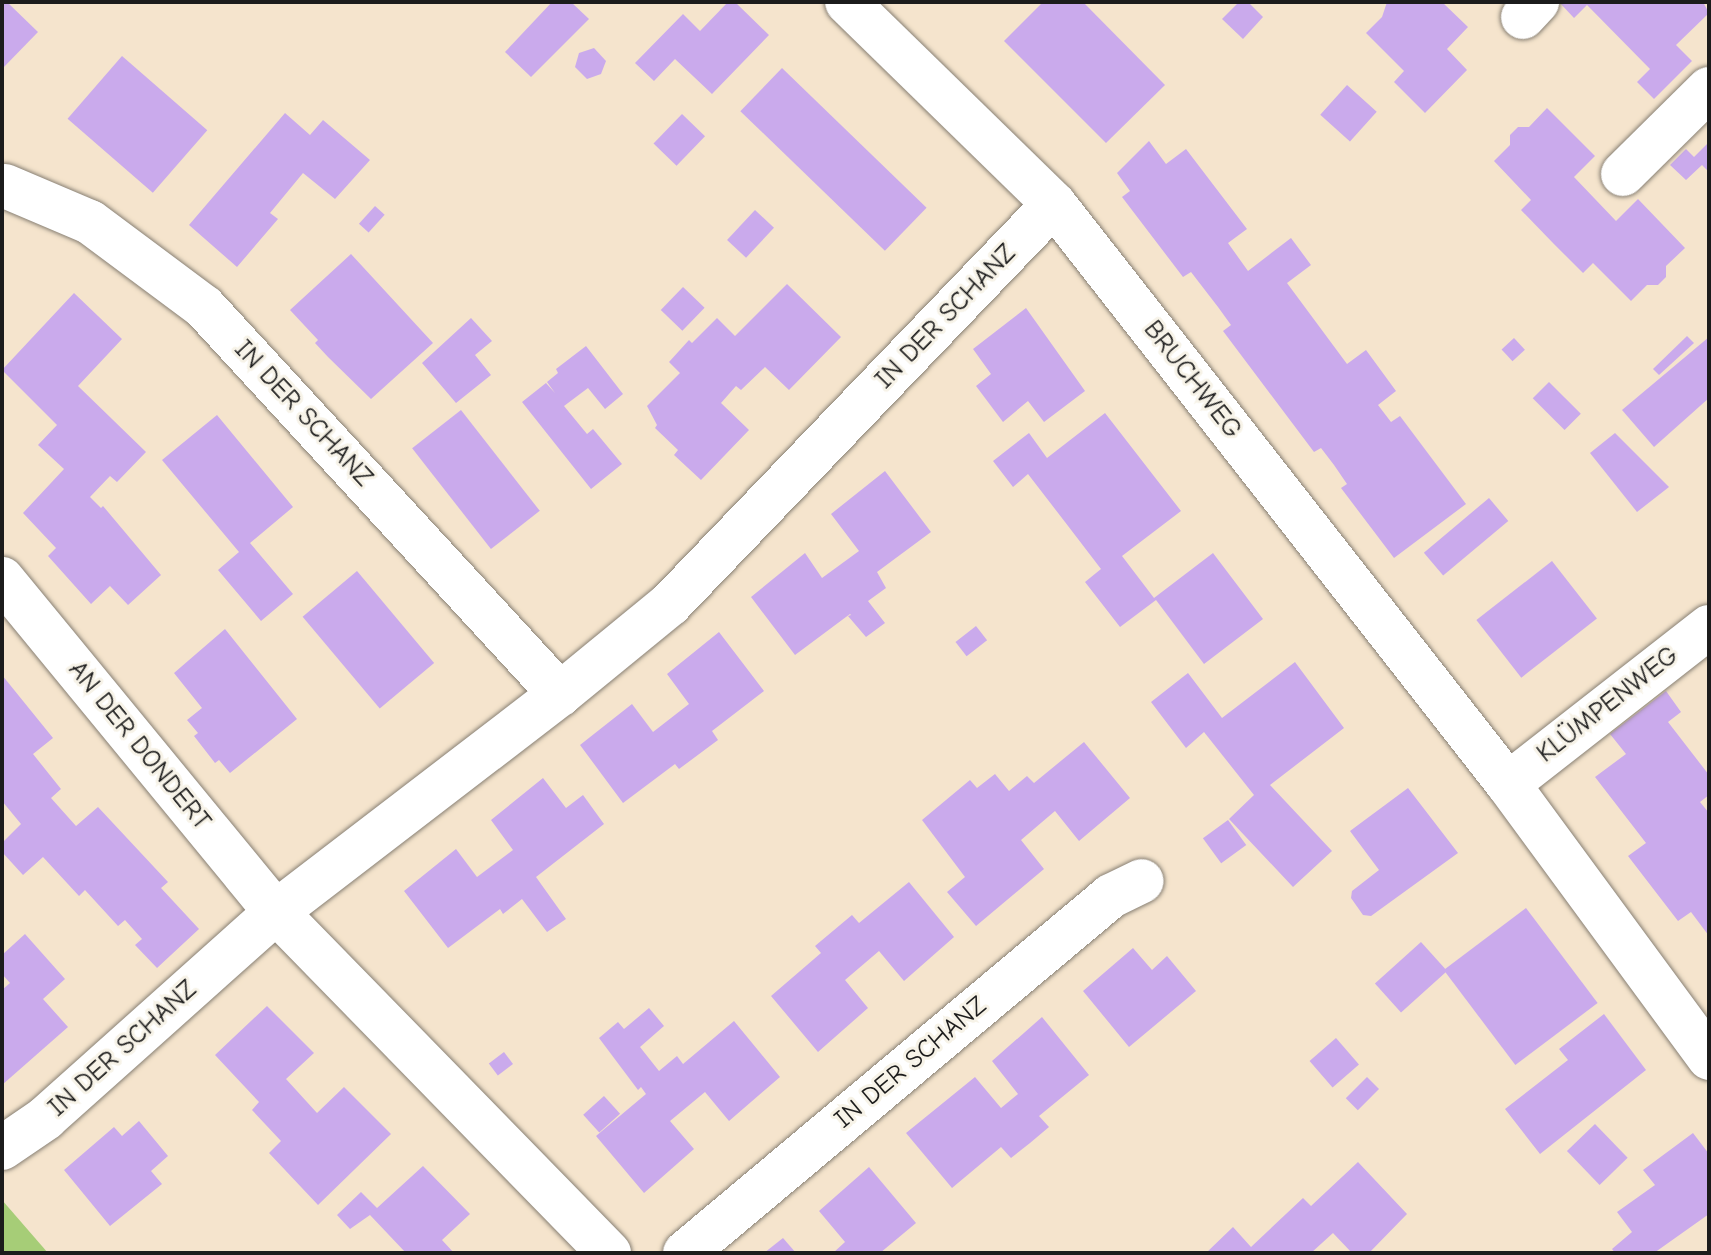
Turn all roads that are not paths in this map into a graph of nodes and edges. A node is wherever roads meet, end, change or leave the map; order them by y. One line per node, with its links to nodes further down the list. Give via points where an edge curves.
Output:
1 (861, 6): 5 (street, BRUCHWEG)
2 (1709, 89): 3 (street)
3 (1623, 174)
4 (5, 186): 8 (street, IN DER SCHANZ, via 90,222 204,307)
5 (1054, 204): 8 (street, IN DER SCHANZ, via 670,604); 9 (street, BRUCHWEG)
6 (2, 579): 11 (street, AN DER DONDERT)
7 (1709, 627): 9 (street, KLÜMPENWEG)
8 (560, 694): 11 (street, IN DER SCHANZ)
9 (1508, 784): 12 (street, BRUCHWEG)
10 (1142, 881): 15 (street, IN DER SCHANZ, via 1111,896)
11 (276, 912): 13 (street, IN DER SCHANZ, via 46,1118); 14 (street)
12 (1709, 1058)
13 (2, 1148)
14 (609, 1253)
15 (685, 1253)

